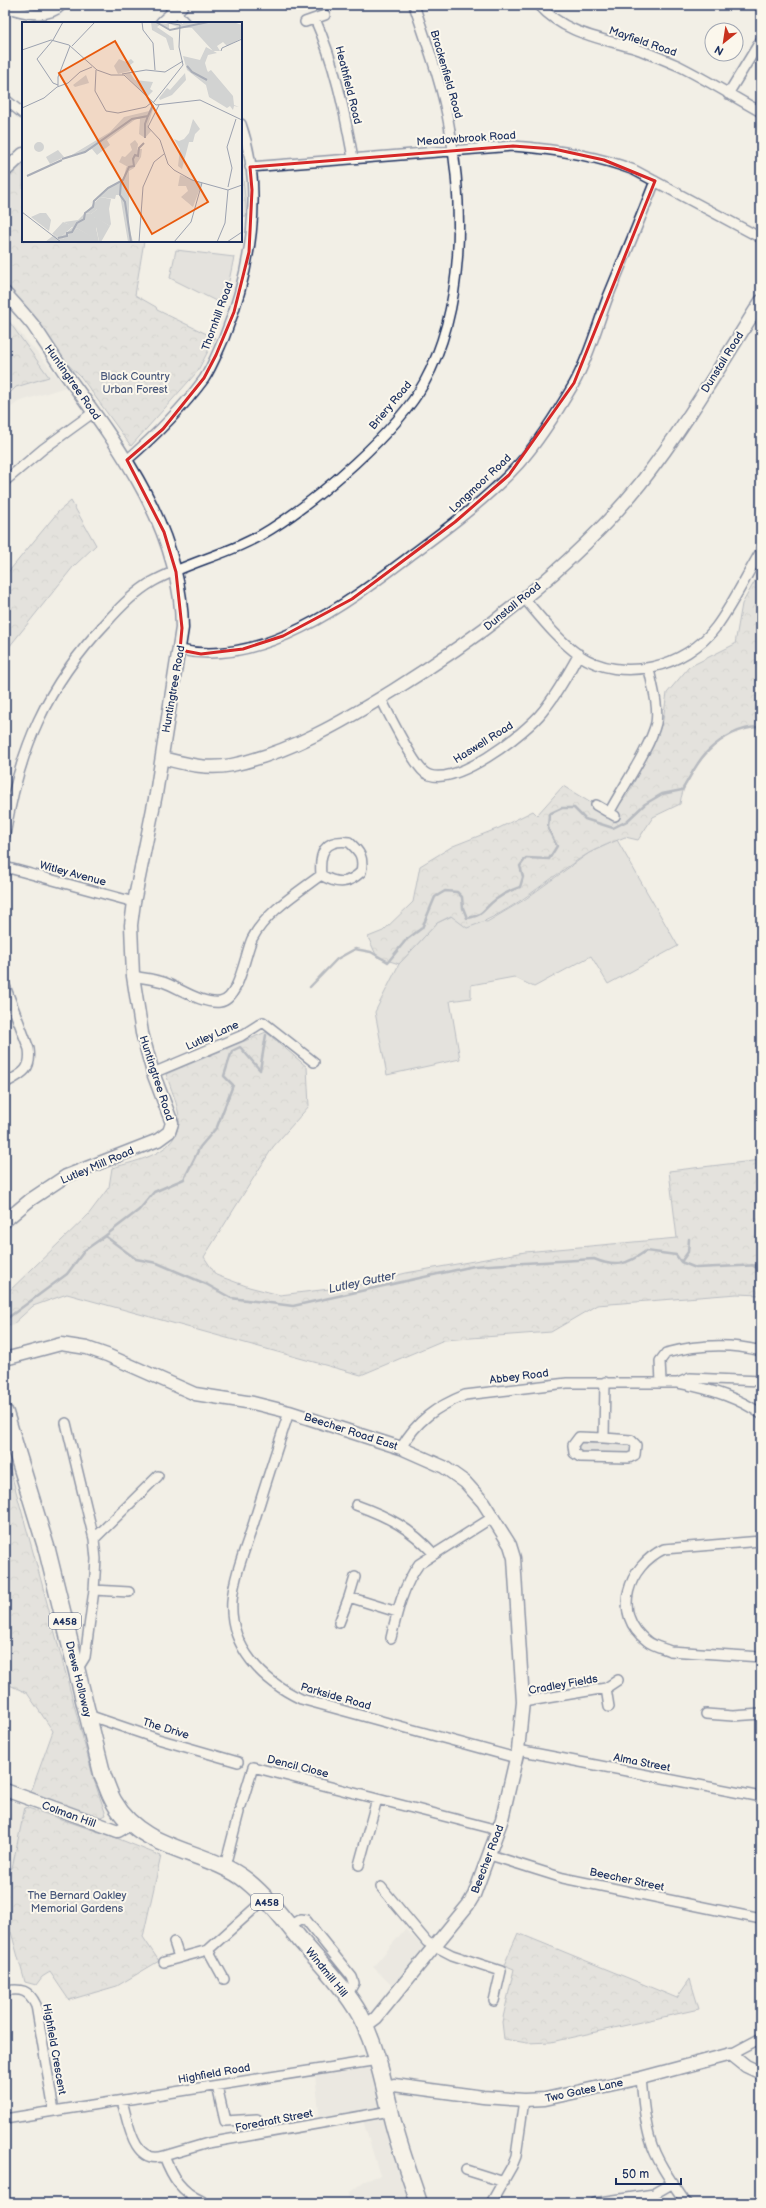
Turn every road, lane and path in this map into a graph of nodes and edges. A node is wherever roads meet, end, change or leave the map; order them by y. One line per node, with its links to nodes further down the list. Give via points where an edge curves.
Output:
1 (62, 5): 4 (street, via 50,13 40,14)
2 (414, 5): 17 (street, Brackenfield Road, via 449,122)
3 (539, 5): 12 (street, Mayfield Road, via 556,21 576,32 638,50 679,66)
4 (5, 7)
5 (175, 7): 8 (street); 9 (street)
6 (325, 14): 7 (street)
7 (315, 19): 10 (street); 19 (street, Heathfield Road, via 329,50 344,106)
8 (163, 22)
9 (184, 22)
10 (304, 22)
11 (761, 40): 12 (street)
12 (728, 94): 14 (street, Mayfield Road)
13 (5, 99): 15 (street)
14 (761, 112)
15 (22, 113)
16 (242, 129): 20 (street, Thornhill Road)
17 (452, 149): 19 (street, Meadowbrook Road); 22 (street, Meadowbrook Road, via 513,146 554,149 618,164); 30 (street, Briery Road, via 459,216 457,259 450,309 440,349 416,396 394,423 356,461 270,530)
18 (22, 155): 21 (street)
19 (353, 158): 20 (street, Meadowbrook Road)
20 (250, 167): 27 (street, Thornhill Road, via 252,190 249,252 238,299 222,343 204,378 163,429)
21 (5, 171)
22 (655, 181): 23 (street, Meadowbrook Road); 32 (street, Longmoor Road, via 574,383 521,462 509,475 436,537 320,618 283,636 242,649 201,654)
23 (761, 238)
24 (5, 293): 26 (street, Huntingtree Road, via 32,324)
25 (761, 301): 31 (street, Dunstall Road, via 696,404 641,483 580,548)
26 (94, 412): 27 (street, Huntingtree Road); 28 (street, via 43,449)
27 (127, 460): 30 (street, Huntingtree Road, via 164,532)
28 (5, 481)
29 (761, 551): 34 (street, via 716,628 679,658)
30 (176, 572): 32 (street, Huntingtree Road, via 182,607); 38 (street, Briery Road, via 151,582 126,602 69,666 32,732 21,763)
31 (524, 598): 33 (street, via 554,633); 35 (street, Dunstall Road, via 455,652)
32 (180, 650): 36 (street, Huntingtree Road, via 170,694)
33 (579, 654): 34 (street, via 609,668); 35 (street, Haswell Road, via 555,695 532,724 465,770 449,776 439,778 425,772)
34 (649, 669): 37 (street, via 656,723 650,740 612,815)
35 (380, 699): 36 (street, Dunstall Road, via 320,734 232,765 202,768)
36 (162, 758): 41 (street, Huntingtree Road)
37 (596, 805)
38 (5, 835)
39 (5, 867): 41 (street, Witley Avenue)
40 (321, 875): 40 (street, via 320,860 327,846 334,842 349,842 361,853 361,872 352,880 344,883 334,882); 42 (street, via 264,922 252,940 236,989 226,1000 208,1001 163,982)
41 (134, 902): 42 (street, Huntingtree Road)
42 (133, 976): 45 (street, Huntingtree Road, via 142,1032)
43 (5, 986): 46 (street, via 29,1049 30,1059 27,1068 21,1074)
44 (314, 1062): 45 (street, Lutley Lane, via 263,1022 241,1036)
45 (153, 1073): 47 (street, Huntingtree Road, via 169,1111)
46 (5, 1083)
47 (171, 1128): 48 (street, Lutley Mill Road, via 158,1140 66,1176 30,1200)
48 (5, 1221)
49 (761, 1351): 53 (street, via 725,1346 666,1353 660,1361)
50 (5, 1359): 56 (street, Beecher Road East, via 61,1344 75,1346 107,1355 195,1394 253,1403)
51 (761, 1381): 54 (street, Abbey Road, via 690,1378)
52 (605, 1382): 53 (street, Abbey Road); 59 (street); 60 (street, Abbey Road, via 567,1383 465,1395 451,1400 426,1416 410,1432)
53 (661, 1382): 54 (street, Abbey Road)
54 (678, 1383): 55 (street, via 702,1387)
55 (760, 1410)
56 (289, 1412): 60 (street, Beecher Road East); 83 (street, Parkside Road, via 239,1567 232,1601 239,1642 248,1657 276,1686 301,1699)
57 (5, 1413): 75 (highway, Drews Holloway / A458, via 47,1550)
58 (66, 1423): 64 (street)
59 (604, 1438): 59 (street, via 631,1440 636,1445 635,1455 629,1458 580,1457 574,1453 572,1445 579,1437)
60 (401, 1448): 63 (street, Beecher Road East, via 444,1467 465,1482)
61 (158, 1476): 64 (street)
62 (356, 1505): 66 (street, via 403,1526)
63 (493, 1517): 66 (street); 78 (street, Beecher Road East, via 510,1545 514,1558)
64 (94, 1539): 68 (street)
65 (761, 1541): 74 (street, via 664,1549 644,1561 636,1572 631,1581 627,1602 635,1628 648,1642 660,1648 670,1651)
66 (434, 1554): 71 (street, via 419,1564 410,1576)
67 (355, 1577): 70 (street)
68 (94, 1590): 69 (street); 75 (street, via 85,1657)
69 (129, 1592)
70 (349, 1597): 71 (street); 72 (street)
71 (397, 1612): 73 (street)
72 (339, 1623)
73 (391, 1638)
74 (761, 1657)
75 (77, 1670): 82 (highway, Drews Holloway / A458)
76 (618, 1680): 77 (street, Cradley Fields)
77 (606, 1688): 78 (street, Cradley Fields); 79 (street, Cradley Fields)
78 (524, 1702): 83 (street, Beecher Road)
79 (609, 1707)
80 (706, 1714): 81 (street)
81 (761, 1714)
82 (88, 1715): 84 (street, The Drive); 88 (highway, Drews Holloway / A458, via 106,1783 114,1803)
83 (517, 1754): 86 (street, Alma Street); 89 (street, Beecher Road)
84 (238, 1762)
85 (5, 1790): 88 (street, Colman Hill, via 118,1831)
86 (761, 1797)
87 (377, 1799): 89 (street, Dencil Close); 91 (street); 92 (street, Dencil Close, via 253,1767)
88 (132, 1823): 92 (highway, Windmill Hill / A458, via 164,1844)
89 (498, 1830): 90 (street, Beecher Road)
90 (490, 1855): 95 (street, Beecher Street, via 563,1878); 97 (street, Beecher Road, via 474,1895)
91 (359, 1865)
92 (225, 1866): 94 (highway, Windmill Hill / A458, via 248,1881)
93 (381, 1887): 97 (street, via 417,1932)
94 (265, 1899): 98 (street); 104 (highway, Windmill Hill / A458, via 348,1996)
95 (761, 1919)
96 (174, 1942): 99 (street)
97 (435, 1947): 103 (street, via 501,1971); 104 (street, Beecher Road, via 376,2018)
98 (208, 1950): 99 (street); 101 (street)
99 (179, 1957): 100 (street)
100 (164, 1962)
101 (224, 1979)
102 (5, 1991): 114 (street, Highfield Crescent, via 28,1992 36,2005)
103 (494, 2001)
104 (365, 2026): 107 (highway, Windmill Hill / A458)
105 (761, 2038): 106 (street)
106 (732, 2054): 108 (street, via 746,2066); 109 (street, Two Gates Lane)
107 (378, 2060): 110 (street, Highfield Road, via 265,2076); 111 (highway, Windmill Hill / A458)
108 (761, 2073)
109 (641, 2078): 112 (street, Two Gates Lane, via 558,2097); 121 (street, via 650,2141)
110 (216, 2086): 113 (street, Highfield Road); 117 (street, via 225,2121)
111 (385, 2087): 112 (street, Two Gates Lane, via 394,2085); 115 (highway, Windmill Hill / A458)
112 (524, 2100): 120 (street, via 516,2156)
113 (122, 2101): 114 (street, Highfield Road); 118 (street, via 135,2145 144,2154 155,2158)
114 (54, 2111): 116 (street, Highfield Crescent)
115 (390, 2111): 118 (street, Foredraft Street, via 208,2143); 123 (highway, Windmill Hill / A458)
116 (5, 2119)
117 (256, 2119)
118 (164, 2156): 122 (street, via 172,2176 181,2187 192,2197)
119 (466, 2170): 120 (street)
120 (504, 2182): 124 (street)
121 (672, 2183): 125 (street, via 654,2194); 126 (street)
122 (202, 2201)
123 (419, 2203)
124 (491, 2203)
125 (594, 2203)
126 (686, 2203)

